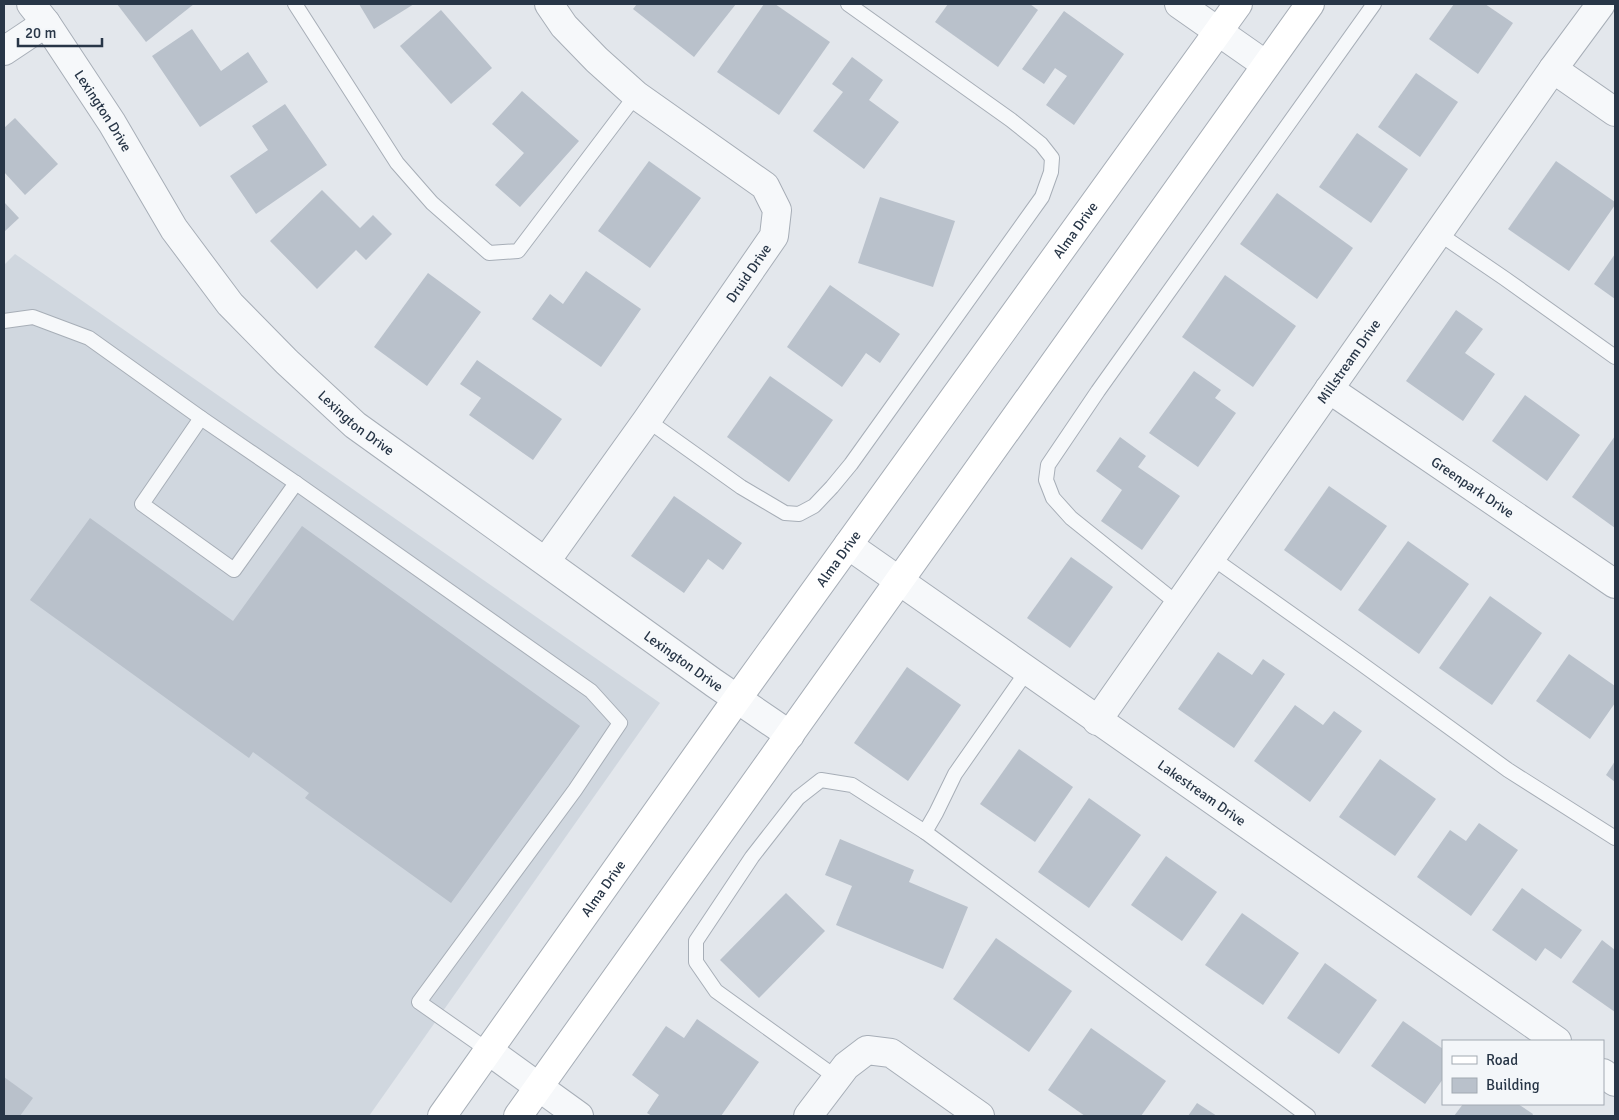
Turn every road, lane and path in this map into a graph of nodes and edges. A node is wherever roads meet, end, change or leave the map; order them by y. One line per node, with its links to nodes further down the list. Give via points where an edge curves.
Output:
1 (295, 4): 14 (lane, via 397,163 432,203 489,253 518,251)
2 (550, 4): 14 (street, Druid Drive, via 564,26)
3 (848, 4): 21 (lane, via 1041,144 1052,158 1051,172 1042,197 851,464 814,506 799,514 785,513 741,487)
4 (1179, 4): 10 (street)
5 (1238, 4): 10 (main road, Alma Drive)
6 (1310, 4): 12 (main road)
7 (1374, 4): 28 (lane, via 1048,465 1046,480 1053,498 1071,518)
8 (1601, 4): 13 (street, Millstream Drive)
9 (38, 13): 11 (street); 25 (street, Lexington Drive, via 112,123 174,229 230,304 355,425)
10 (1218, 32): 12 (street); 23 (main road, Alma Drive)
11 (4, 50)
12 (1266, 66): 26 (main road)
13 (1553, 69): 15 (street); 16 (street, Millstream Drive)
14 (636, 95): 21 (street, Druid Drive, via 765,186 777,210 774,236)
15 (1615, 112)
16 (1438, 233): 18 (lane); 19 (street, Millstream Drive)
17 (4, 321): 20 (lane, via 33,317 89,338)
18 (1615, 357)
19 (1329, 389): 24 (street, Millstream Drive); 27 (street, Greenpark Drive)
20 (200, 418): 22 (lane); 22 (lane, via 142,504 234,570)
21 (647, 420): 25 (street, Druid Drive)
22 (296, 483): 36 (lane, via 591,690 620,723 575,790 419,1002)
23 (848, 545): 26 (street, Lakestream Drive); 30 (main road, Alma Drive)
24 (1211, 558): 28 (street, Millstream Drive); 34 (lane, via 1508,770)
25 (546, 562): 30 (street, Lexington Drive)
26 (899, 582): 29 (street, Lakestream Drive); 32 (main road)
27 (1615, 584)
28 (1178, 604): 31 (street, Millstream Drive)
29 (1027, 672): 31 (street, Lakestream Drive); 33 (lane, via 955,774)
30 (737, 698): 32 (street, Lexington Drive); 36 (main road, Alma Drive)
31 (1097, 721): 35 (street, Lakestream Drive)
32 (790, 735): 40 (main road)
33 (925, 832): 38 (lane, via 852,785 821,780 798,798 752,857 696,941 696,962 716,991); 46 (lane)
34 (1615, 838)
35 (1556, 1040)
36 (489, 1052): 40 (street); 41 (main road, Alma Drive)
37 (1604, 1075): 39 (street)
38 (837, 1078): 44 (street); 45 (street, via 866,1050 890,1053)
39 (1615, 1082)
40 (539, 1088): 42 (main road); 43 (street)
41 (442, 1116)
42 (518, 1116)
43 (579, 1116)
44 (808, 1116)
45 (980, 1116)
46 (1308, 1116)

